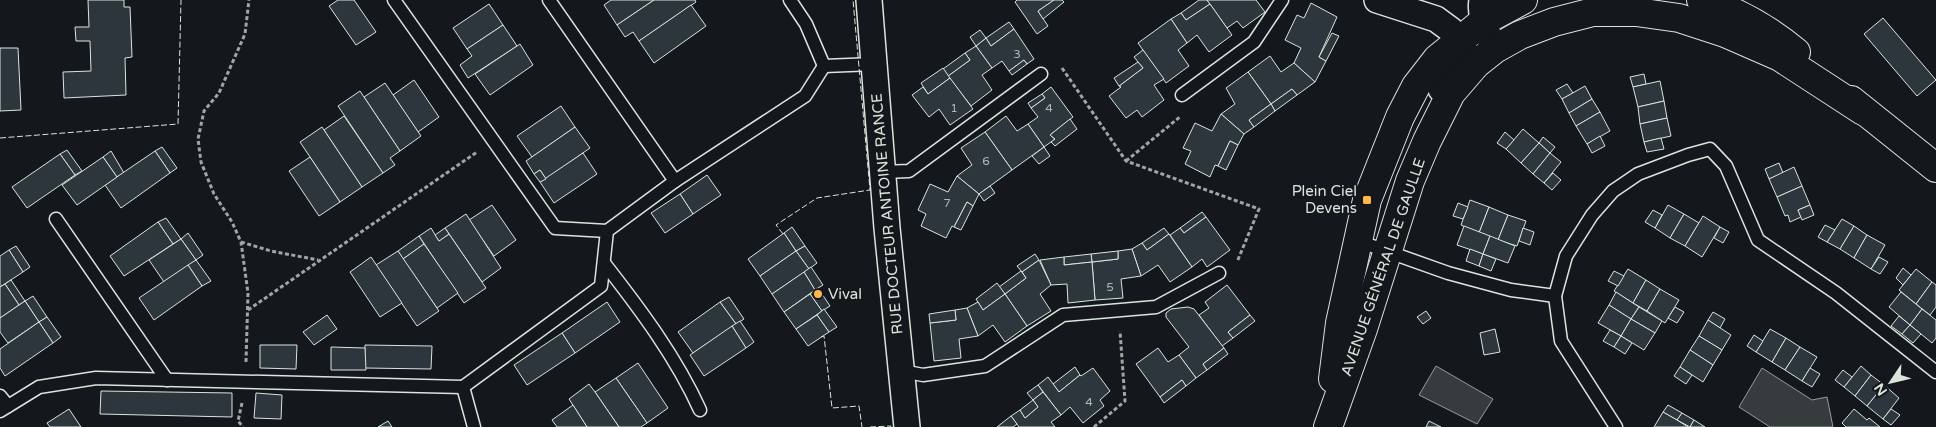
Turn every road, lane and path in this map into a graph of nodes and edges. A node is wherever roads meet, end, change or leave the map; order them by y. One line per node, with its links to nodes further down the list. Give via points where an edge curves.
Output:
1 (249, 0): 29 (path, via 245,34 219,93 204,111 198,139 201,162 211,186)
2 (394, 0): 20 (lane)
3 (549, 0): 25 (lane)
4 (790, 0): 17 (lane, via 806,24)
5 (869, 0): 16 (street, RUE DOCTEUR ANTOINE RANCE)
6 (1282, 0): 19 (lane, via 1254,42)
7 (1377, 0): 14 (street, via 1436,19 1451,30)
8 (1523, 0): 11 (main road, AVENUE GÉNÉRAL DE GAULLE)
9 (1532, 0): 13 (street, via 1532,17)
10 (1701, 0): 12 (main road, AVENUE GÉNÉRAL DE GAULLE)
11 (1483, 11): 14 (main road, AVENUE GÉNÉRAL DE GAULLE); 15 (street)
12 (1730, 15): 13 (main road, AVENUE GÉNÉRAL DE GAULLE, via 1679,18 1636,12 1593,12); 23 (main road, AVENUE GÉNÉRAL DE GAULLE, via 1780,57 1863,111)
13 (1520, 35): 15 (main road, AVENUE GÉNÉRAL DE GAULLE)
14 (1458, 41): 21 (street, via 1464,48 1464,56 1433,104); 28 (main road, AVENUE GÉNÉRAL DE GAULLE, via 1437,59 1400,117 1367,200)
15 (1495, 49): 21 (main road, AVENUE GÉNÉRAL DE GAULLE, via 1476,64 1452,93)
16 (874, 64): 17 (lane); 24 (street, RUE DOCTEUR ANTOINE RANCE)
17 (824, 66): 25 (lane, via 805,96)
18 (1041, 74): 22 (path, via 1058,62); 24 (lane, via 909,171)
19 (1182, 95): 22 (path, via 1182,115)
20 (493, 141): 27 (lane, via 555,228); 31 (path)
21 (1427, 141): 30 (main road, AVENUE GÉNÉRAL DE GAULLE, via 1410,182)
22 (1126, 161): 33 (path, via 1259,210 1238,261)
23 (1936, 168)
24 (883, 172): 37 (street, RUE DOCTEUR ANTOINE RANCE)
25 (675, 181): 27 (lane)
26 (56, 219): 39 (lane)
27 (607, 231): 32 (lane)
28 (1358, 241): 30 (lane); 48 (main road, AVENUE GÉNÉRAL DE GAULLE, via 1340,322)
29 (241, 242): 31 (path, via 271,252); 35 (path, via 248,293)
30 (1388, 253): 34 (lane, via 1448,274 1511,290); 48 (main road, AVENUE GÉNÉRAL DE GAULLE)
31 (318, 260): 35 (path)
32 (604, 263): 41 (lane, via 601,286); 43 (lane, via 687,380)
33 (1219, 273): 36 (lane, via 1156,307)
34 (1555, 296): 38 (lane, via 1566,256 1592,215 1614,191 1638,174 1710,149 1726,166 1758,240 1836,292); 49 (lane, via 1561,341)
35 (247, 311): 40 (path)
36 (1119, 311): 37 (lane, via 1064,315 985,366 923,374); 47 (path, via 1125,401)
37 (902, 371): 46 (street, RUE DOCTEUR ANTOINE RANCE)
38 (1936, 372)
39 (167, 380): 40 (lane); 42 (lane, via 96,378 39,387)
40 (247, 382): 41 (lane); 44 (path, via 238,421)
41 (463, 387): 45 (lane)
42 (2, 404)
43 (700, 410)
44 (243, 427)
45 (474, 427)
46 (907, 427)
47 (1094, 427)
48 (1328, 427)
49 (1616, 427)

